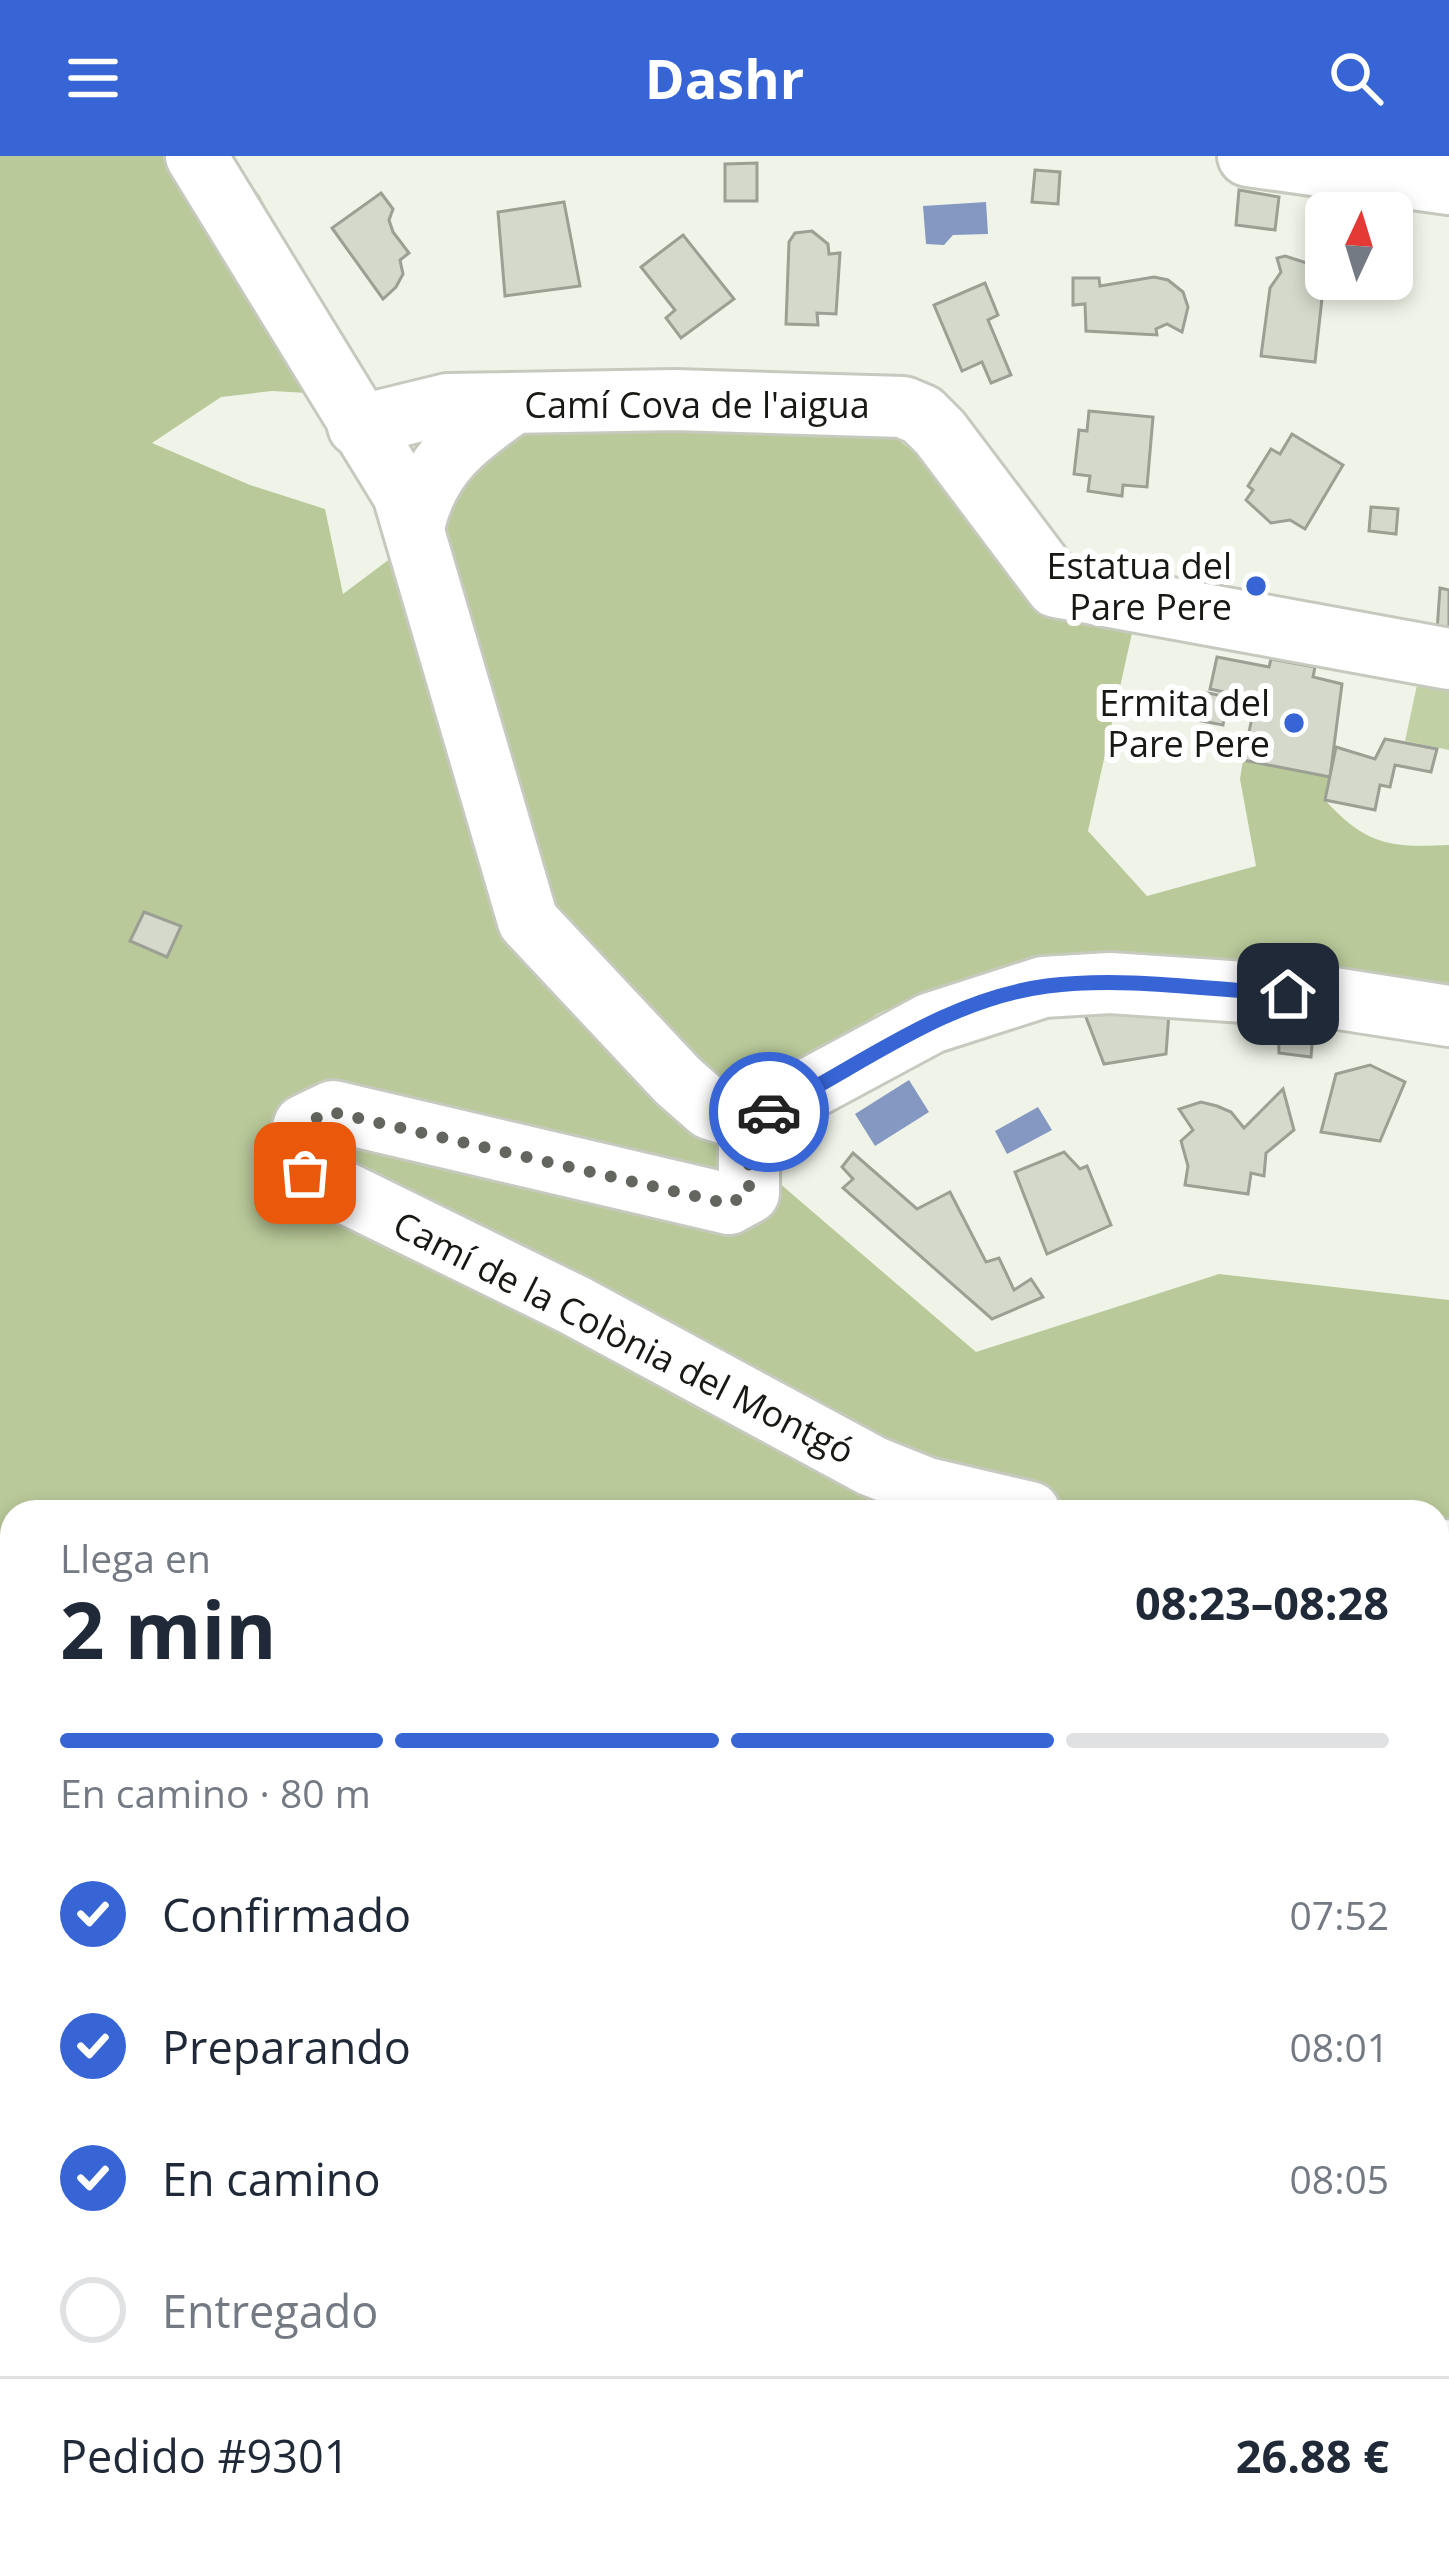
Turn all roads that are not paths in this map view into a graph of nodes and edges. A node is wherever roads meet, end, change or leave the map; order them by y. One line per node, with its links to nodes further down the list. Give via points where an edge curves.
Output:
1 (196, 156): 5 (street)
2 (1248, 156): 3 (street)
3 (1449, 184)
4 (514, 403): 5 (street, Camí Cova de l'aigua, via 411,410); 6 (street, via 443,459); 7 (street, Camí Cova de l'aigua, via 903,407 940,434 1056,587)
5 (358, 426): 6 (street)
6 (415, 523): 9 (street, via 528,921 678,1081 710,1109)
7 (1449, 659)
8 (1449, 1016): 9 (street, via 1333,998 1110,983 1043,987 914,1031)
9 (749, 1121): 10 (street, Camí de la Colònia del Montgó, via 753,1180 749,1193 729,1204 345,1113 315,1116 296,1150 305,1173 574,1305 872,1466)
10 (978, 1500)

